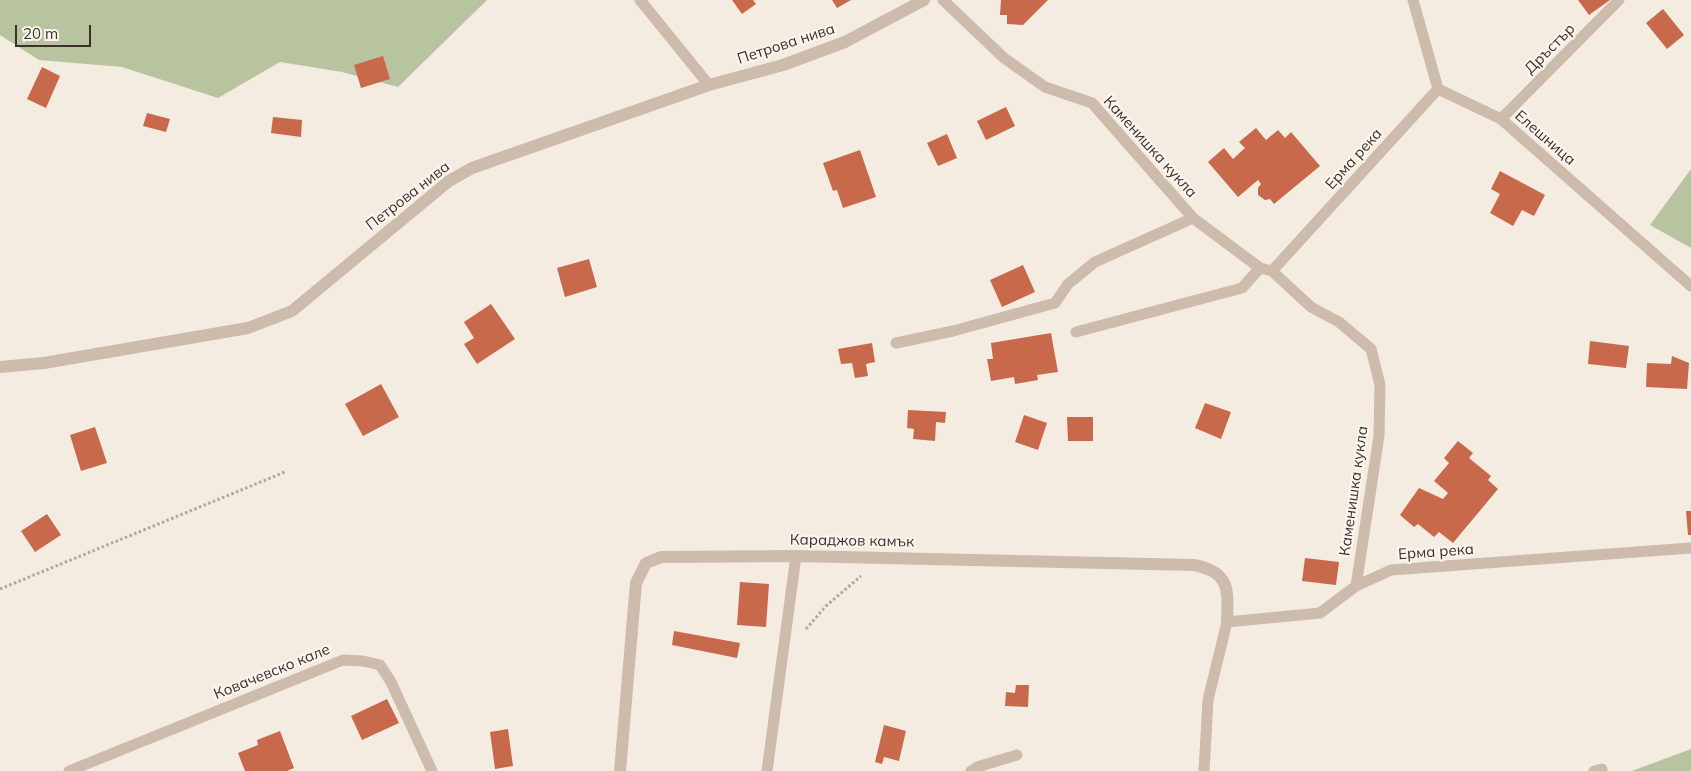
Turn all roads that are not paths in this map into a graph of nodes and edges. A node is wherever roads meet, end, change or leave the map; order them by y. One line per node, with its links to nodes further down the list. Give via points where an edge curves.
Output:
1 (640, 0): 6 (lane)
2 (924, 0): 6 (street, Петрова нива, via 845,42 783,65)
3 (943, 0): 9 (lane, Каменишка кукла, via 1004,58 1045,88 1092,103)
4 (1413, 0): 7 (lane)
5 (1619, 0): 8 (lane, Дръстър)
6 (709, 85): 15 (street, Петрова нива, via 472,168 450,181 292,311 248,328 44,363)
7 (1438, 89): 8 (lane, Елешница); 11 (lane, Ерма река)
8 (1501, 119): 12 (lane, Елешница)
9 (1193, 218): 10 (lane, Каменишка кукла); 14 (lane, via 1095,262 1068,284 1054,303)
10 (1260, 268): 11 (lane); 13 (lane, via 1242,288)
11 (1272, 271): 18 (lane, Каменишка кукла, via 1311,307 1339,322 1371,349 1380,385 1379,436)
12 (1691, 286)
13 (1076, 332)
14 (896, 343)
15 (0, 367)
16 (1691, 548): 18 (lane, Ерма река, via 1391,570)
17 (796, 556): 19 (street, Караджов камък, via 1194,565 1208,568 1221,578 1228,590); 24 (street, Караджов камък, via 661,557 646,562 636,582); 25 (lane)
18 (1356, 586): 19 (lane, Ерма река, via 1320,613)
19 (1227, 622): 26 (lane, via 1208,700)
20 (1017, 754): 21 (lane)
21 (976, 770)
22 (69, 771): 23 (lane, Ковачевско кале, via 343,660 380,665)
23 (432, 771)
24 (620, 771)
25 (767, 771)
26 (1204, 771)

